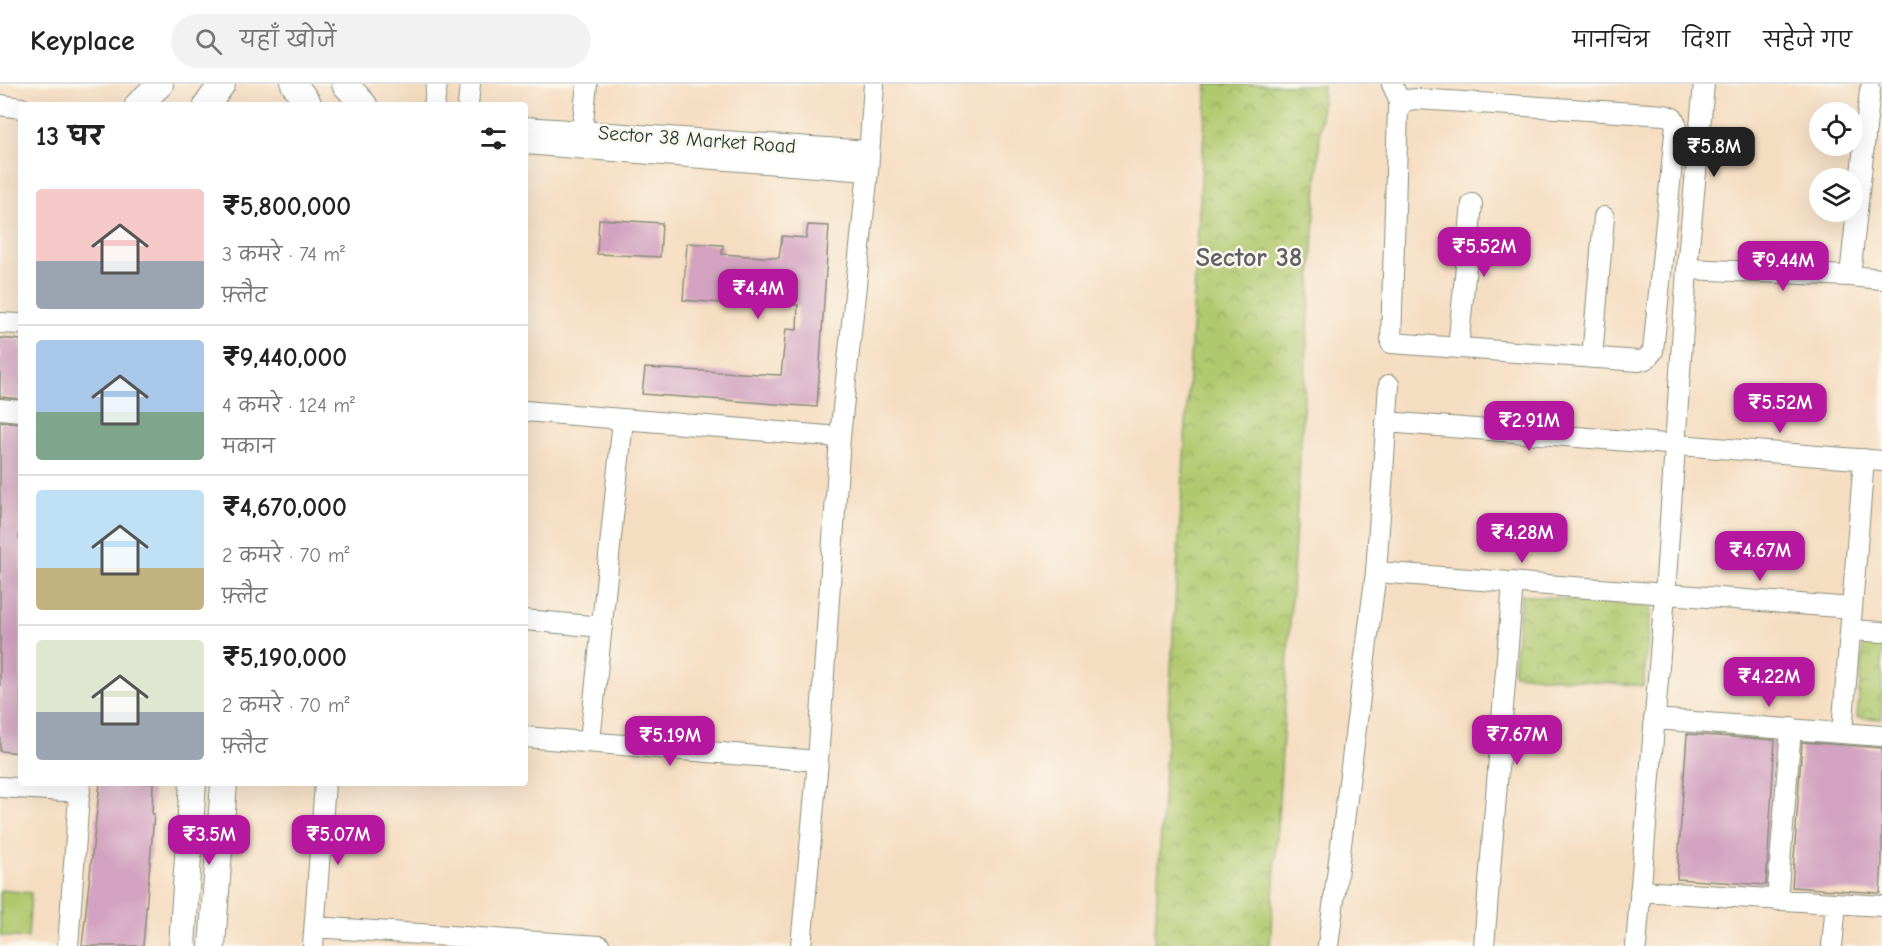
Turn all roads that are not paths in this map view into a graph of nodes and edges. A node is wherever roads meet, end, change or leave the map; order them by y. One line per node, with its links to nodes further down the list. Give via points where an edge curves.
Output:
1 (160, 84): 11 (main road)
2 (294, 84): 12 (main road)
3 (345, 84): 13 (main road)
4 (437, 84): 14 (street)
5 (470, 84): 15 (street)
6 (587, 84): 20 (street)
7 (874, 84): 22 (street)
8 (1392, 84): 16 (street)
9 (1704, 84): 26 (street)
10 (1870, 90): 27 (street)
11 (141, 102)
12 (307, 102)
13 (361, 102)
14 (435, 102)
15 (468, 102)
16 (1401, 104): 31 (street, via 1391,343); 32 (street, via 1417,99 1673,118 1676,124 1653,351 1639,361)
17 (0, 105): 18 (street)
18 (18, 108)
19 (528, 128): 20 (street, Sector 38 Market Road)
20 (582, 131): 22 (street, Sector 38 Market Road)
21 (528, 144): 23 (street, Sector 38 Market Road)
22 (869, 151): 23 (street)
23 (868, 171): 39 (street)
24 (1472, 204): 31 (street)
25 (1604, 217): 32 (street)
26 (1686, 269): 27 (street); 40 (street)
27 (1850, 276): 28 (street)
28 (1882, 279)
29 (0, 322): 30 (street)
30 (18, 324)
31 (1458, 348): 32 (street)
32 (1592, 358)
33 (1389, 385): 38 (street)
34 (0, 409): 35 (street)
35 (18, 411)
36 (528, 411): 37 (street)
37 (623, 420): 39 (street); 47 (street)
38 (1386, 422): 40 (street); 42 (street)
39 (840, 437): 56 (street)
40 (1676, 445): 41 (street); 44 (street)
41 (1873, 460): 45 (street)
42 (1376, 572): 43 (street); 73 (street)
43 (1513, 582): 44 (street); 74 (street)
44 (1665, 594): 45 (street); 50 (street)
45 (1852, 608): 48 (street)
46 (528, 620): 47 (street)
47 (602, 627): 55 (street)
48 (1850, 630): 49 (street); 52 (street)
49 (1882, 632)
50 (1654, 719): 51 (street); 62 (street)
51 (1791, 728): 52 (street); 63 (street)
52 (1842, 732): 54 (street)
53 (528, 736): 55 (street)
54 (1882, 736)
55 (590, 741): 56 (street)
56 (818, 761): 72 (street)
57 (194, 786): 69 (main road)
58 (224, 786): 70 (main road)
59 (325, 786): 66 (street)
60 (0, 787): 61 (street)
61 (80, 787): 68 (street)
62 (1640, 891): 63 (street); 75 (street)
63 (1777, 900): 64 (street)
64 (1836, 903): 65 (street); 76 (street)
65 (1882, 906)
66 (314, 936): 67 (street)
67 (464, 942): 71 (street)
68 (68, 946)
69 (182, 946)
70 (212, 946)
71 (600, 946)
72 (801, 946)
73 (1328, 946)
74 (1484, 946)
75 (1635, 946)
76 (1832, 946)

